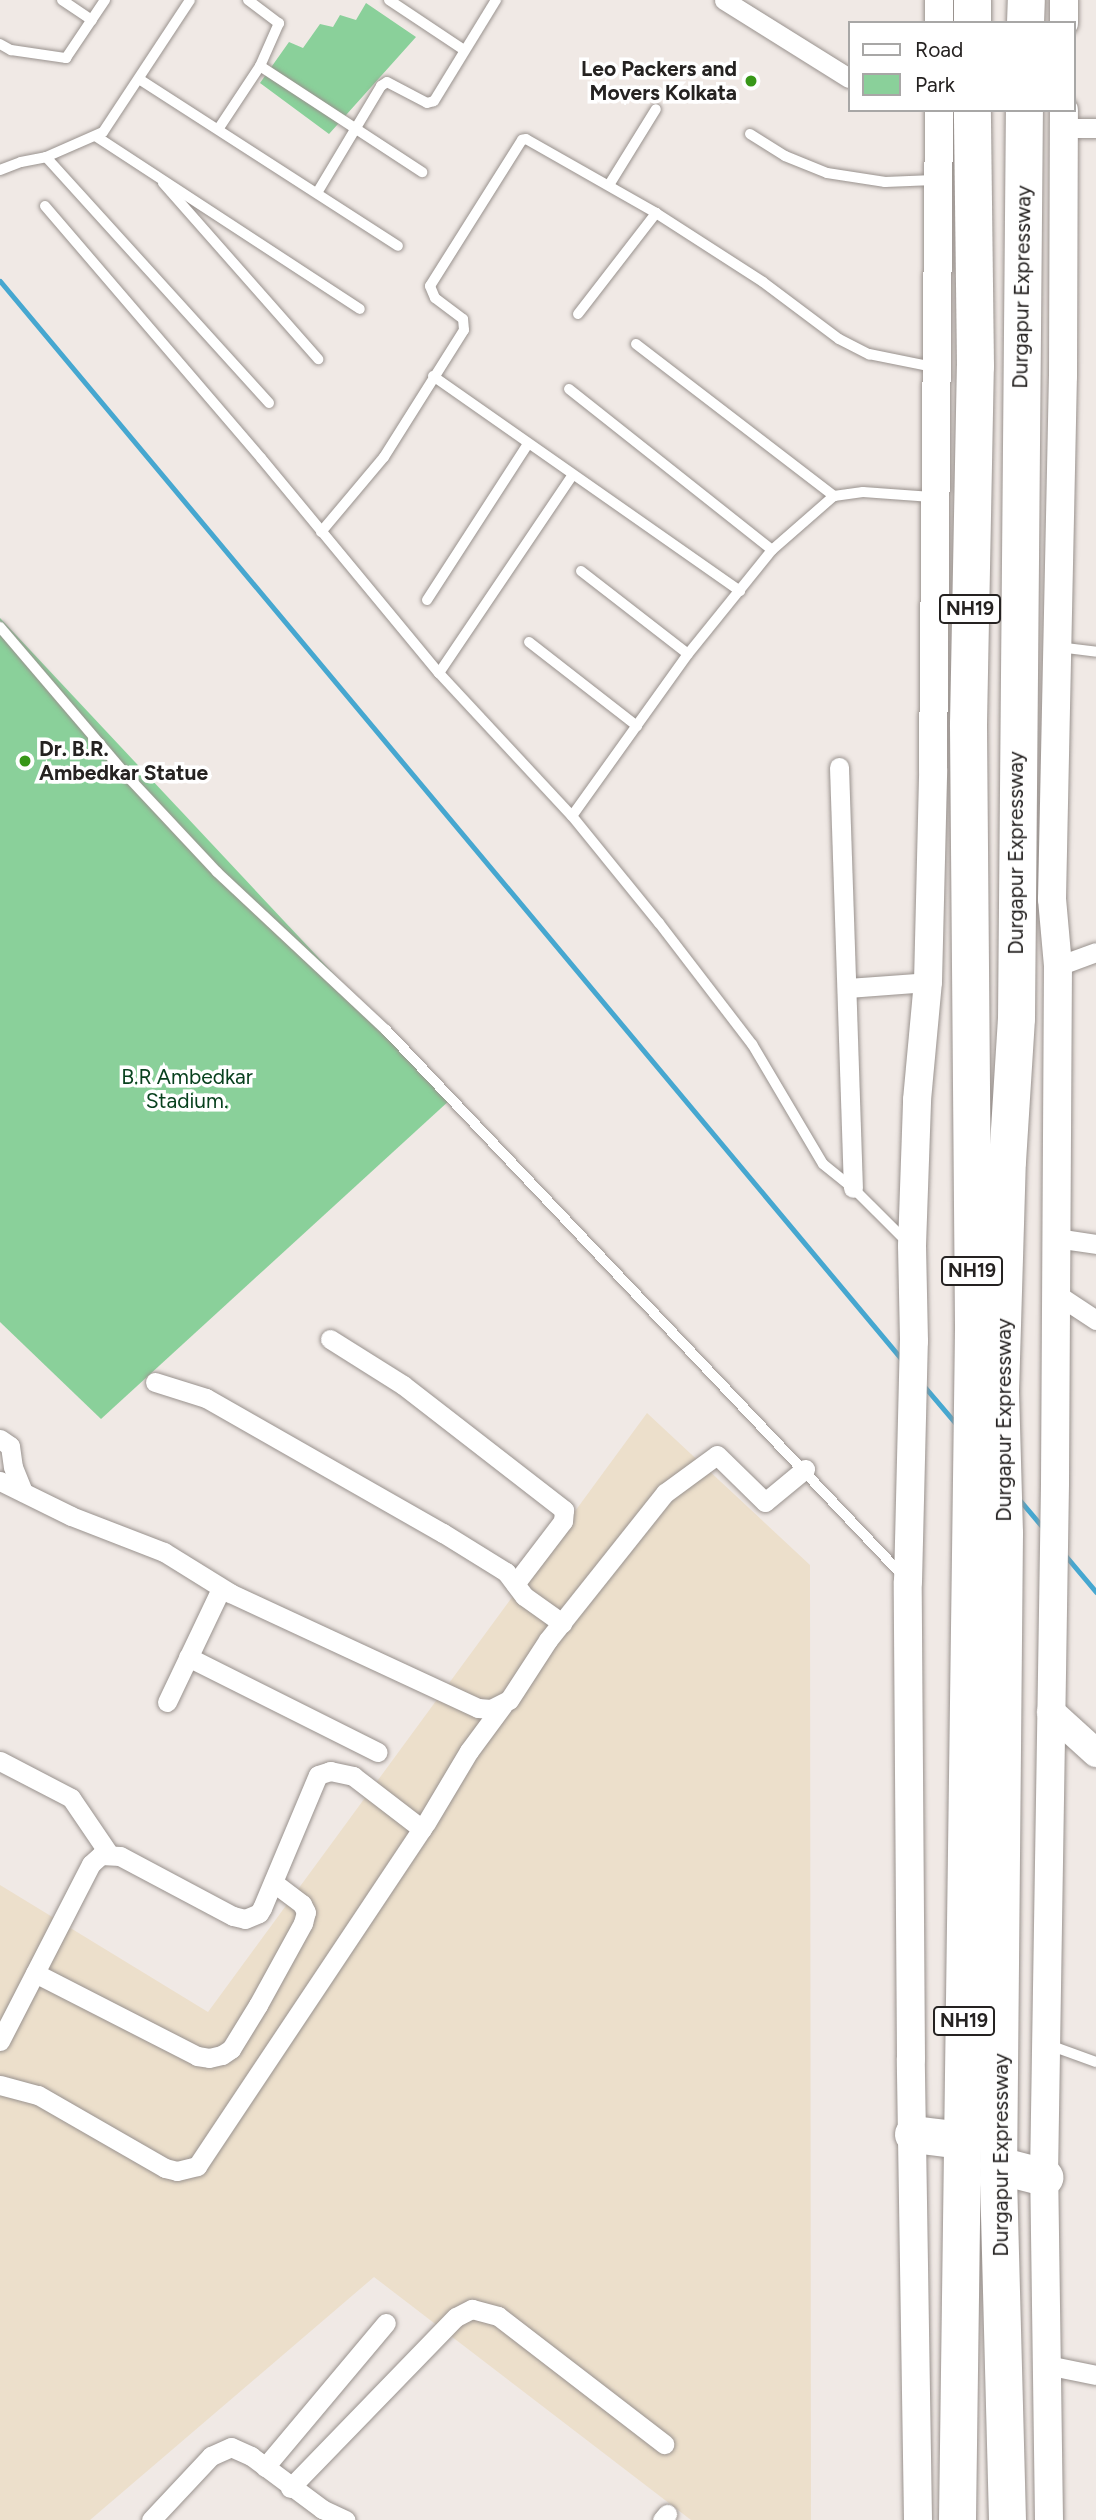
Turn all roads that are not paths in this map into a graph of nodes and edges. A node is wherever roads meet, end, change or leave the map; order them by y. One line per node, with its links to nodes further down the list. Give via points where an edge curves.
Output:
1 (62, 0): 12 (lane)
2 (105, 0): 12 (lane)
3 (190, 0): 21 (lane)
4 (248, 0): 19 (lane, via 279,23)
5 (389, 0): 18 (lane)
6 (496, 0): 18 (lane)
7 (724, 0): 20 (street)
8 (939, 0): 13 (street)
9 (972, 0): 14 (highway)
10 (1026, 0): 15 (highway)
11 (1064, 0): 16 (street)
12 (92, 20): 17 (lane, via 66,58 11,50)
13 (939, 21)
14 (972, 21)
15 (1026, 21)
16 (1064, 21)
17 (0, 44)
18 (464, 50): 28 (lane, via 434,101 426,103 387,82)
19 (260, 66): 27 (lane); 28 (lane)
20 (848, 77)
21 (139, 79): 27 (lane); 31 (lane, via 111,124)
22 (656, 109): 37 (lane)
23 (939, 112): 36 (street)
24 (972, 112): 81 (highway, Durgapur Expressway / NH19, via 975,366 968,724)
25 (1024, 112): 81 (highway, Durgapur Expressway / NH19, via 1016,1018 1000,1392)
26 (1064, 119): 29 (street); 61 (street)
27 (219, 128): 38 (lane)
28 (355, 128): 34 (lane); 38 (lane)
29 (1096, 128)
30 (750, 134): 36 (lane, via 785,156 827,173 886,182)
31 (97, 137): 32 (lane); 35 (lane)
32 (46, 157): 33 (lane); 49 (lane)
33 (0, 170)
34 (422, 172)
35 (155, 173): 42 (lane); 45 (lane)
36 (938, 180): 46 (street)
37 (609, 184): 40 (lane); 47 (lane, via 522,140 430,286 435,298 466,324)
38 (317, 193): 41 (lane)
39 (45, 206): 54 (lane)
40 (656, 213): 43 (lane); 46 (lane, via 849,344 869,354)
41 (398, 246)
42 (360, 309)
43 (578, 314)
44 (636, 344): 52 (lane)
45 (317, 359)
46 (937, 368): 53 (street)
47 (433, 376): 50 (lane); 54 (lane, via 384,457)
48 (569, 389): 55 (lane)
49 (269, 403)
50 (528, 444): 51 (lane); 58 (lane)
51 (572, 476): 57 (lane); 64 (lane)
52 (834, 496): 53 (lane, via 863,492); 55 (lane)
53 (936, 497): 70 (street)
54 (321, 532): 64 (lane)
55 (772, 550): 57 (lane)
56 (581, 571): 63 (lane)
57 (740, 591): 63 (lane)
58 (427, 600)
59 (0, 628): 82 (lane, via 217,872 386,1030)
60 (529, 642): 65 (lane)
61 (1057, 647): 62 (lane); 69 (street, via 1052,899)
62 (1096, 652)
63 (688, 654): 65 (lane)
64 (439, 673): 67 (lane)
65 (637, 726): 67 (lane)
66 (839, 767): 71 (street)
67 (572, 816): 72 (lane, via 752,1044 823,1164)
68 (1096, 953): 69 (street)
69 (1058, 966): 73 (street)
70 (928, 982): 71 (street); 75 (street, via 917,1100)
71 (847, 988): 72 (street)
72 (853, 1188): 75 (lane)
73 (1056, 1238): 74 (street); 76 (street)
74 (1096, 1244)
75 (912, 1246): 86 (street)
76 (1055, 1293): 77 (street); 93 (street)
77 (1096, 1320)
78 (330, 1339): 87 (street, via 403,1385 564,1510 563,1521)
79 (155, 1382): 87 (street, via 206,1398 283,1439 491,1562)
80 (0, 1439): 84 (street, via 10,1446)
81 (987, 1442): 85 (highway, Durgapur Expressway / NH19)
82 (805, 1469): 86 (lane); 89 (street, via 765,1502 716,1455 665,1493)
83 (0, 1481): 84 (street)
84 (23, 1492): 88 (street, via 164,1552)
85 (988, 1528): 106 (highway, Durgapur Expressway / NH19); 107 (highway, Durgapur Expressway / NH19)
86 (908, 1582): 105 (street)
87 (515, 1584): 89 (street)
88 (221, 1589): 90 (street); 92 (street, via 478,1708)
89 (562, 1623): 92 (street)
90 (188, 1657): 91 (street); 94 (street)
91 (167, 1702)
92 (503, 1705): 97 (street)
93 (1051, 1712): 95 (street); 102 (street)
94 (378, 1752)
95 (1096, 1753)
96 (0, 1761): 98 (street, via 71,1798)
97 (422, 1829): 99 (street, via 353,1776 330,1771 318,1775); 104 (street, via 197,2166 177,2172 165,2168 38,2095)
98 (109, 1854): 99 (street, via 245,1919 259,1913); 100 (street, via 91,1864)
99 (273, 1882): 100 (street, via 302,1904 306,1912 303,1923 231,2049 215,2057 197,2056)
100 (35, 1973): 101 (street)
101 (0, 2041)
102 (1045, 2044): 103 (lane); 108 (street)
103 (1096, 2062)
104 (0, 2085)
105 (913, 2134): 106 (highway); 117 (street)
106 (961, 2140): 118 (highway, Durgapur Expressway / NH19)
107 (998, 2165): 108 (highway); 119 (highway, Durgapur Expressway / NH19)
108 (1044, 2177): 110 (street)
109 (386, 2323): 113 (street)
110 (1047, 2365): 111 (street); 120 (street)
111 (1096, 2375)
112 (664, 2445): 114 (street, via 498,2316 472,2309 456,2317)
113 (265, 2467): 114 (street); 115 (street, via 240,2450 222,2449)
114 (290, 2488): 116 (street)
115 (151, 2520)
116 (346, 2520)
117 (918, 2520)
118 (957, 2520)
119 (1007, 2520)
120 (1049, 2520)

